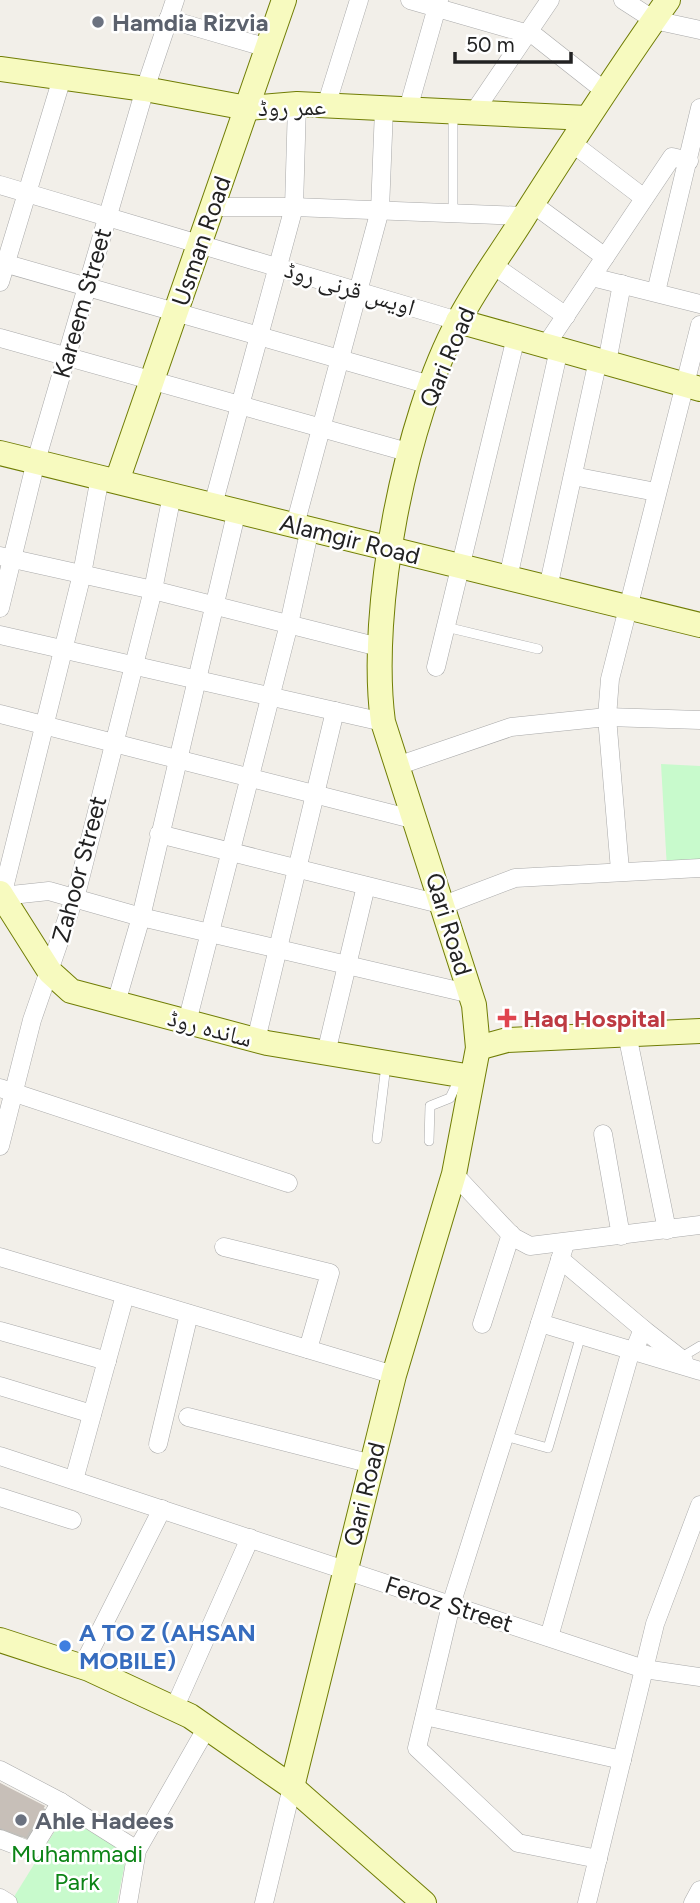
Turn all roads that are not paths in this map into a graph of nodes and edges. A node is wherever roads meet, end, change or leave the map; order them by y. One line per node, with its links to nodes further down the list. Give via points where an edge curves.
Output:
1 (175, 0): 9 (street, Kareem Street)
2 (284, 0): 12 (main road, Usman Road)
3 (359, 0): 18 (street)
4 (410, 0): 7 (street)
5 (550, 0): 11 (street)
6 (622, 0): 8 (street)
7 (438, 4): 11 (street); 21 (street)
8 (661, 10): 10 (street); 16 (main road, Qari Road)
9 (169, 19): 12 (street); 15 (street, Kareem Street)
10 (700, 30)
11 (527, 34): 16 (street); 22 (street)
12 (268, 48): 19 (main road, Usman Road)
13 (0, 69): 14 (main road, عمر روڈ)
14 (62, 78): 15 (main road, عمر روڈ); 27 (street)
15 (145, 89): 19 (main road, عمر روڈ); 34 (street, Kareem Street)
16 (606, 92): 23 (main road, Qari Road)
17 (297, 104): 18 (main road, عمر روڈ); 19 (main road, عمر روڈ); 30 (street)
18 (326, 106): 21 (main road, عمر روڈ)
19 (247, 108): 29 (main road, Usman Road)
20 (700, 108): 25 (street)
21 (396, 109): 22 (main road, عمر روڈ); 31 (street)
22 (463, 112): 23 (main road, عمر روڈ); 33 (lane)
23 (587, 118): 24 (main road, Qari Road)
24 (572, 143): 28 (street); 32 (main road, Qari Road)
25 (689, 161): 28 (street, via 672,157); 45 (street)
26 (0, 186): 27 (street, اویس قرنی روڈ)
27 (27, 193): 34 (street, اویس قرنی روڈ); 37 (street)
28 (644, 198): 36 (street)
29 (212, 207): 30 (street); 35 (main road, Usman Road)
30 (294, 207): 31 (street); 39 (street)
31 (380, 210): 33 (street); 44 (street)
32 (529, 210): 33 (street); 36 (street); 38 (main road, Qari Road)
33 (453, 213)
34 (108, 216): 35 (street, اویس قرنی روڈ); 43 (street, Kareem Street)
35 (200, 242): 39 (street, اویس قرنی روڈ); 47 (main road, Usman Road)
36 (605, 257): 40 (street)
37 (3, 263): 41 (street); 43 (street)
38 (493, 265): 48 (street); 49 (main road, Qari Road)
39 (278, 266): 44 (street, اویس قرنی روڈ); 51 (street)
40 (592, 277): 42 (street); 48 (street)
41 (0, 282)
42 (622, 284): 45 (street); 57 (street)
43 (87, 287): 47 (street); 55 (street, Kareem Street)
44 (359, 290): 49 (street, اویس قرنی روڈ); 56 (street)
45 (656, 292): 46 (street)
46 (700, 304)
47 (176, 313): 51 (street); 58 (main road, Usman Road)
48 (566, 316): 54 (street)
49 (458, 321): 52 (main road, اویس قرنی روڈ); 59 (main road, Qari Road)
50 (700, 325): 60 (street)
51 (259, 337): 56 (street); 61 (street)
52 (516, 337): 54 (main road, اویس قرنی روڈ); 75 (street)
53 (0, 338): 55 (street)
54 (552, 347): 57 (main road, اویس قرنی روڈ); 77 (street)
55 (66, 357): 58 (street); 65 (street, Kareem Street)
56 (340, 360): 59 (street); 62 (street)
57 (603, 361): 60 (main road, اویس قرنی روڈ); 66 (street)
58 (152, 381): 61 (street); 67 (main road, Usman Road)
59 (429, 386): 64 (main road, Qari Road)
60 (693, 386): 68 (street)
61 (240, 405): 62 (street); 70 (street)
62 (321, 428): 64 (street); 72 (street)
63 (0, 453): 65 (main road, Alamgir Road)
64 (411, 453): 73 (main road, Qari Road)
65 (36, 461): 67 (main road, Alamgir Road); 74 (street, Kareem Street)
66 (573, 475): 68 (street); 78 (street)
67 (109, 479): 69 (main road, Alamgir Road); 76 (street)
68 (656, 492): 81 (street)
69 (172, 495): 70 (main road, Alamgir Road); 79 (street, Zahoor Street)
70 (213, 505): 71 (main road, Alamgir Road)
71 (237, 510): 72 (main road, Alamgir Road); 80 (street)
72 (302, 527): 73 (main road, Alamgir Road); 83 (street)
73 (389, 548): 75 (main road, Alamgir Road); 87 (main road, Qari Road)
74 (7, 558): 76 (street); 82 (street, Kareem Street)
75 (460, 566): 77 (main road, Alamgir Road); 85 (street)
76 (82, 574): 79 (street); 88 (street)
77 (508, 578): 78 (main road, Alamgir Road)
78 (548, 588): 81 (main road, Alamgir Road)
79 (153, 590): 80 (street); 90 (street, Zahoor Street)
80 (216, 606): 83 (street); 92 (street)
81 (628, 607): 84 (main road, Alamgir Road); 96 (street, via 614,656)
82 (0, 608)
83 (289, 624): 87 (street); 93 (street)
84 (700, 625)
85 (446, 627): 89 (lane); 91 (street)
86 (0, 635): 88 (street)
87 (379, 647): 98 (main road, Qari Road)
88 (63, 649): 90 (street); 99 (street)
89 (538, 649)
90 (132, 664): 92 (street); 100 (street, Zahoor Street)
91 (436, 667)
92 (195, 679): 93 (street); 101 (street)
93 (268, 696): 94 (street); 103 (street)
94 (335, 711): 98 (street); 104 (street)
95 (0, 714): 99 (street)
96 (607, 716): 97 (street); 102 (street, via 511,727); 110 (street)
97 (700, 720)
98 (383, 722): 102 (main road, Qari Road)
99 (46, 726): 100 (street); 112 (street)
100 (113, 743): 101 (street); 113 (street, Zahoor Street)
101 (176, 759): 103 (street); 106 (street)
102 (397, 765): 105 (main road, Qari Road)
103 (248, 777): 104 (street); 107 (street)
104 (315, 794): 105 (street); 109 (street)
105 (416, 820): 114 (main road, Qari Road)
106 (159, 834): 107 (street); 115 (street)
107 (230, 852): 109 (street); 116 (street)
108 (700, 868): 110 (street)
109 (297, 869): 111 (street); 117 (street)
110 (620, 870): 114 (street, via 515,878)
111 (366, 886): 114 (street); 118 (street)
112 (1, 895): 113 (street, via 49,891); 119 (main road, ساندہ روڈ)
113 (73, 900): 115 (street); 119 (street, Zahoor Street)
114 (444, 905): 120 (main road, Qari Road)
115 (141, 917): 116 (street); 121 (street)
116 (209, 933): 117 (street); 122 (street)
117 (278, 949): 118 (street); 125 (street)
118 (347, 965): 120 (street); 127 (street)
119 (50, 972): 121 (main road, ساندہ روڈ, via 71,991); 130 (street, Zahoor Street)
120 (471, 995): 126 (main road, Qari Road)
121 (116, 1003): 122 (main road, ساندہ روڈ)
122 (187, 1022): 125 (main road, ساندہ روڈ)
123 (700, 1031): 124 (main road)
124 (628, 1034): 126 (main road, via 507,1040); 138 (street)
125 (256, 1040): 127 (main road, ساندہ روڈ)
126 (478, 1048): 129 (main road, Qari Road)
127 (326, 1053): 128 (main road, ساندہ روڈ)
128 (386, 1063): 129 (main road, ساندہ روڈ); 132 (lane)
129 (466, 1076): 133 (lane, via 450,1098 430,1106); 135 (main road, Qari Road)
130 (7, 1091): 134 (street, Zahoor Street); 136 (street)
131 (603, 1133): 140 (street)
132 (377, 1139)
133 (429, 1141)
134 (0, 1146)
135 (454, 1174): 139 (street); 156 (main road, Qari Road)
136 (288, 1183)
137 (700, 1225): 138 (street)
138 (667, 1230): 140 (street)
139 (511, 1234): 142 (street, via 530,1247); 147 (street)
140 (621, 1236): 142 (street)
141 (224, 1247): 152 (street, via 330,1273)
142 (563, 1252): 146 (street); 148 (street)
143 (0, 1257): 144 (street)
144 (125, 1295): 145 (street); 154 (street)
145 (189, 1314): 152 (street); 161 (street)
146 (540, 1323): 150 (street); 160 (street)
147 (482, 1324)
148 (643, 1329): 153 (street); 155 (street)
149 (0, 1331): 154 (street)
150 (581, 1335): 153 (street); 160 (lane, via 548,1448)
151 (700, 1346): 155 (lane)
152 (308, 1349): 156 (street)
153 (632, 1350): 155 (street); 172 (street)
154 (107, 1361): 158 (street)
155 (692, 1366)
156 (394, 1375): 163 (main road, Qari Road)
157 (0, 1386): 158 (street)
158 (92, 1414): 164 (street)
159 (188, 1417): 163 (street)
160 (505, 1436): 171 (street)
161 (158, 1444)
162 (0, 1456): 164 (street, Feroz Street)
163 (372, 1464): 170 (main road, Qari Road)
164 (74, 1480): 167 (street, Feroz Street)
165 (0, 1497): 168 (street)
166 (700, 1505): 175 (street, via 655,1624)
167 (162, 1509): 169 (street, Feroz Street); 174 (street)
168 (72, 1520)
169 (250, 1538): 170 (street, Feroz Street); 177 (street)
170 (345, 1570): 171 (street, Feroz Street); 182 (main road, Qari Road)
171 (452, 1605): 172 (street, Feroz Street); 178 (street)
172 (549, 1637): 175 (street, Feroz Street)
173 (0, 1640): 174 (main road)
174 (82, 1667): 177 (main road)
175 (644, 1669): 176 (street, Feroz Street); 180 (street)
176 (700, 1677)
177 (174, 1709): 179 (main road)
178 (425, 1716): 180 (street); 186 (street, via 417,1748 519,1843)
179 (206, 1729): 182 (main road); 185 (street)
180 (622, 1760): 186 (street)
181 (0, 1770): 183 (street)
182 (292, 1787): 189 (main road); 193 (street, Qari Road)
183 (61, 1802): 184 (street, via 31,1851); 185 (street)
184 (0, 1839)
185 (137, 1850): 192 (street)
186 (598, 1859): 190 (street)
187 (700, 1890): 194 (street)
188 (0, 1898): 191 (street)
189 (422, 1902)
190 (591, 1902)
191 (8, 1903)
192 (128, 1903)
193 (264, 1903)
194 (693, 1903)

